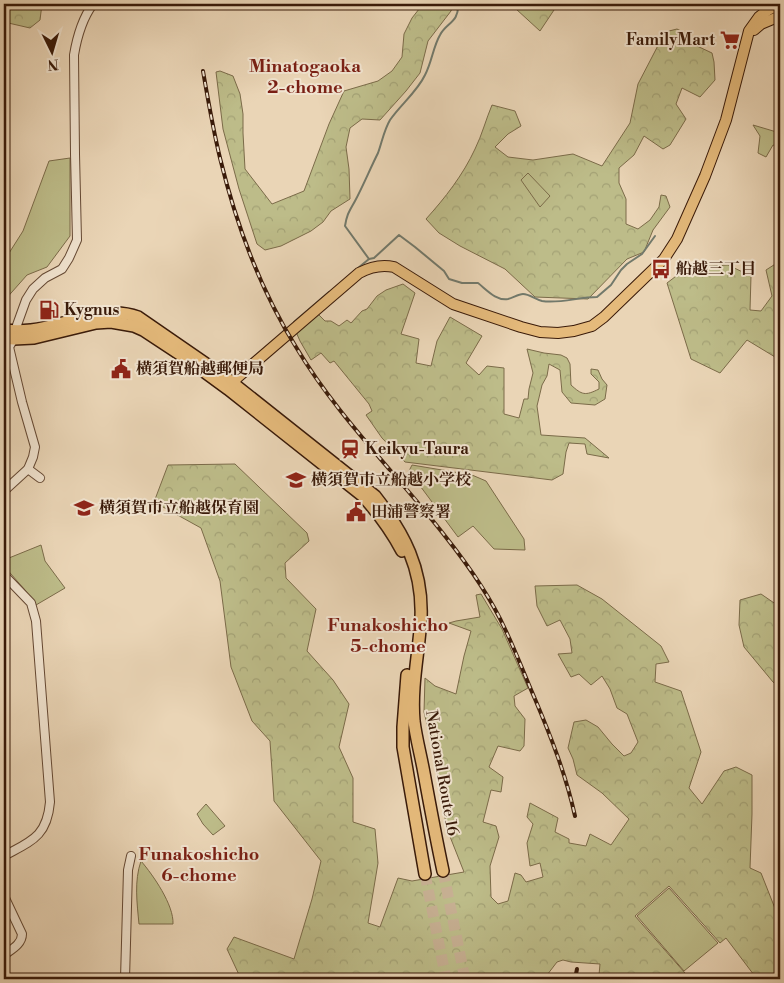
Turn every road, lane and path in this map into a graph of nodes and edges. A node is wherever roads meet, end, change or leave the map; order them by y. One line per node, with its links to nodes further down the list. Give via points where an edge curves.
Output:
1 (93, 4): 6 (street, via 81,26 74,55 77,240 62,269 44,278 33,289)
2 (780, 4): 4 (main road, via 759,17)
3 (780, 16): 4 (main road, via 761,24)
4 (746, 38): 7 (main road, via 724,125 706,176 677,240 664,259 592,326 558,333 521,327 453,304 394,267 377,266 359,273)
5 (4, 330): 6 (highway, National Route 16)
6 (11, 336): 7 (highway, National Route 16, via 34,338 96,323 134,326); 8 (street, via 9,346 35,447)
7 (230, 386): 12 (highway, National Route 16, via 375,496 391,516 410,551 420,590 421,616 414,687 415,723); 13 (highway, National Route 16, via 363,496 390,530 402,552 410,577 414,611 403,747)
8 (28, 469): 9 (street); 10 (street)
9 (40, 478)
10 (4, 492)
11 (4, 575): 16 (street, via 33,609 50,802 47,820 34,840)
12 (430, 806): 13 (highway, via 425,814); 14 (highway, National Route 16)
13 (414, 812): 15 (highway, National Route 16)
14 (434, 824): 15 (highway, via 422,821); 18 (highway, National Route 16)
15 (417, 830): 19 (highway, National Route 16)
16 (4, 856)
17 (132, 856): 22 (street, via 128,870)
18 (443, 870)
19 (425, 874)
20 (4, 896): 21 (street, via 22,939)
21 (4, 955)
22 (125, 979)

